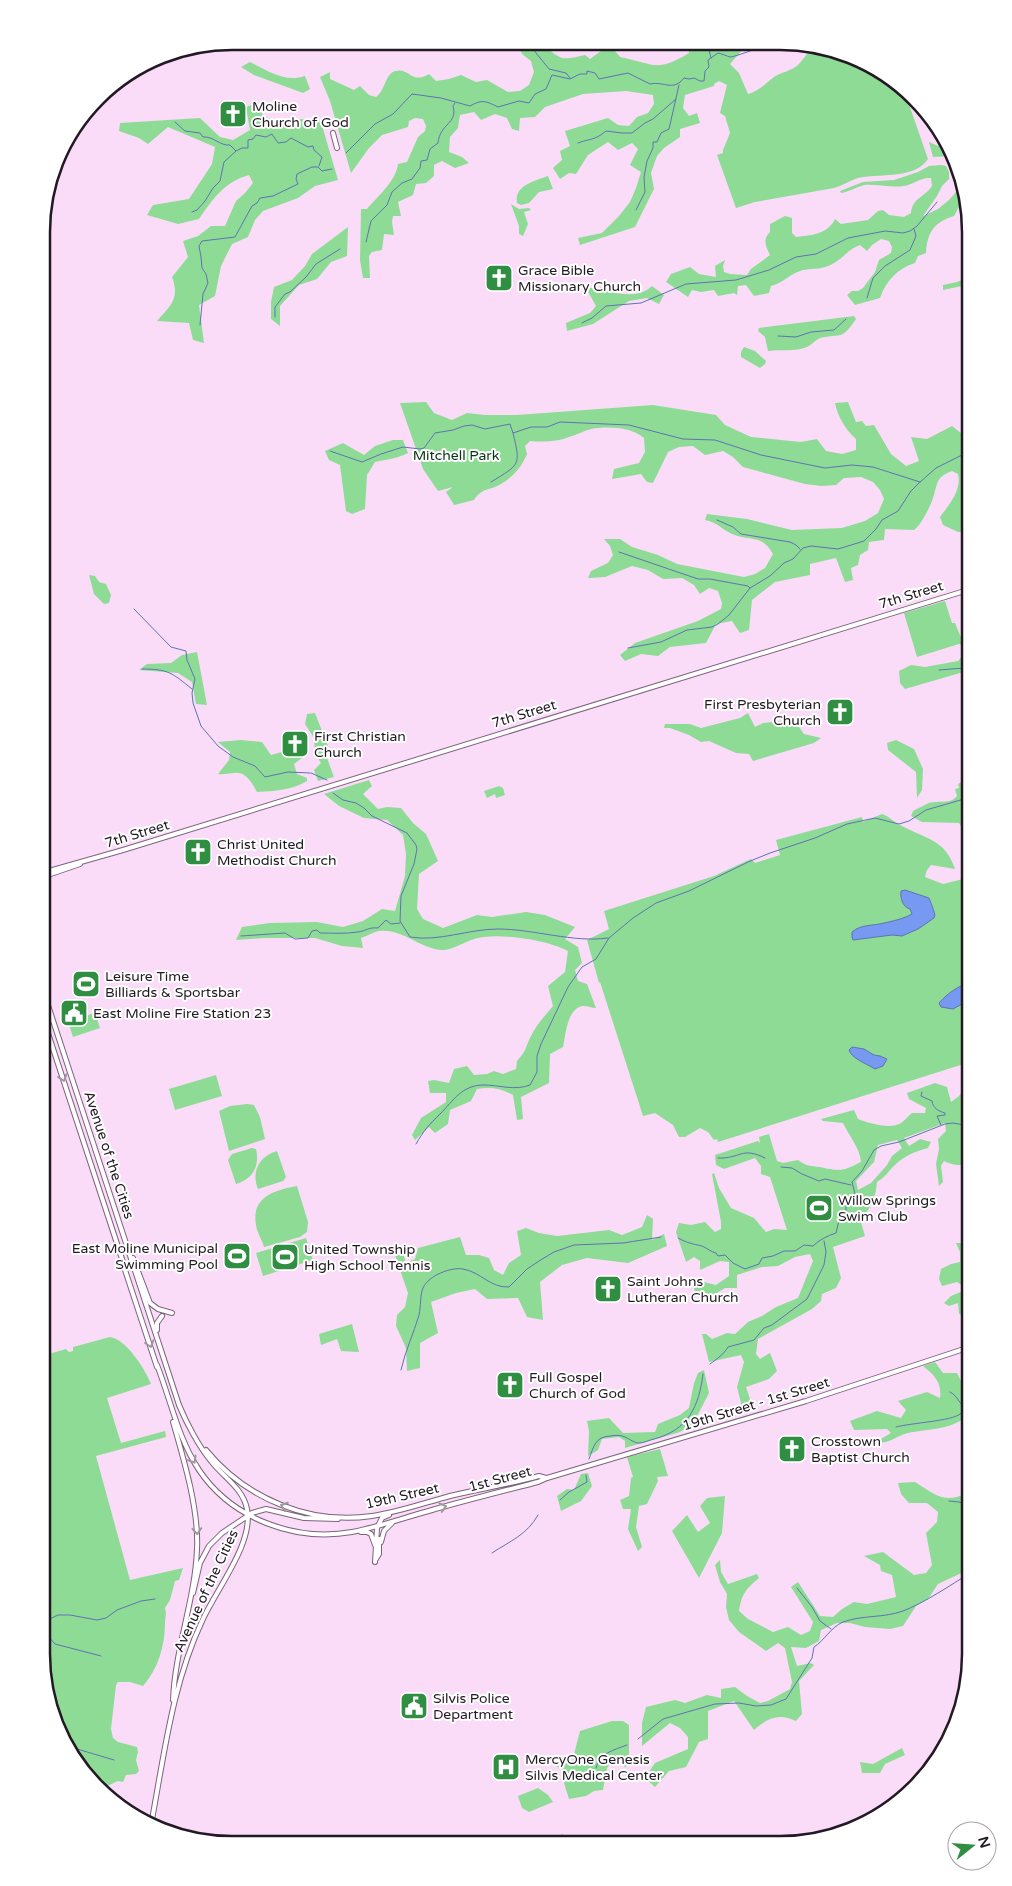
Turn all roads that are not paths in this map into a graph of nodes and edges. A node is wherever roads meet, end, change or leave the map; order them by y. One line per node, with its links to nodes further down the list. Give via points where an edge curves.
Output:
1 (333, 133): 2 (main road)
2 (337, 148)
3 (962, 592): 4 (main road, 7th Street)
4 (84, 862): 5 (main road, 7th Street); 6 (main road, 7th Street)
5 (50, 871)
6 (50, 874)
7 (50, 1012): 9 (main road, Avenue of the Cities)
8 (50, 1040): 12 (main road, Avenue of the Cities, one-way to 12)
9 (124, 1240): 11 (main road, via 148,1300 158,1309); 16 (main road, Avenue of the Cities)
10 (123, 1264): 12 (main road, Avenue of the Cities)
11 (172, 1313)
12 (140, 1316): 15 (main road, Avenue of the Cities, one-way to 15)
13 (162, 1316): 16 (main road, via 156,1328)
14 (962, 1350): 18 (main road, 19th Street - 1st Street, via 787,1407)
15 (157, 1365): 20 (main road, one-way to 20, via 178,1430 192,1459 215,1489); 28 (main road, Avenue of the Cities, one-way to 28, via 196,1520 196,1562)
16 (174, 1390): 17 (main road, Avenue of the Cities)
17 (197, 1439): 20 (main road, Avenue of the Cities, via 210,1461 242,1494); 21 (main road, 19th Street, one-way to 17, via 306,1513 265,1498 226,1471)
18 (546, 1478): 19 (main road, 19th Street, via 539,1476); 23 (main road, 1st Street, one-way to 18)
19 (434, 1500): 22 (main road, 19th Street); 24 (main road, via 384,1517)
20 (248, 1514): 21 (main road, Avenue of the Cities, via 266,1509 312,1520); 25 (main road, 1st Street); 28 (main road, Avenue of the Cities, via 222,1533 206,1552); 29 (main road, Avenue of the Cities, via 243,1545 202,1622)
21 (355, 1517): 22 (main road, 19th Street)
22 (366, 1517): 24 (main road, via 374,1519)
23 (396, 1520): 24 (main road, 1st Street); 27 (main road, via 383,1533 380,1555)
24 (378, 1525): 25 (main road, 1st Street, via 337,1534); 26 (main road); 27 (main road)
25 (299, 1532): 26 (main road, via 325,1536 367,1532 372,1535)
26 (376, 1549): 27 (main road)
27 (376, 1560)
28 (187, 1616): 29 (main road, Avenue of the Cities)
29 (173, 1705): 30 (main road, Avenue of the Cities)
30 (168, 1734): 31 (main road, Avenue of the Cities); 32 (main road, Avenue of the Cities)
31 (159, 1782)
32 (152, 1817)

